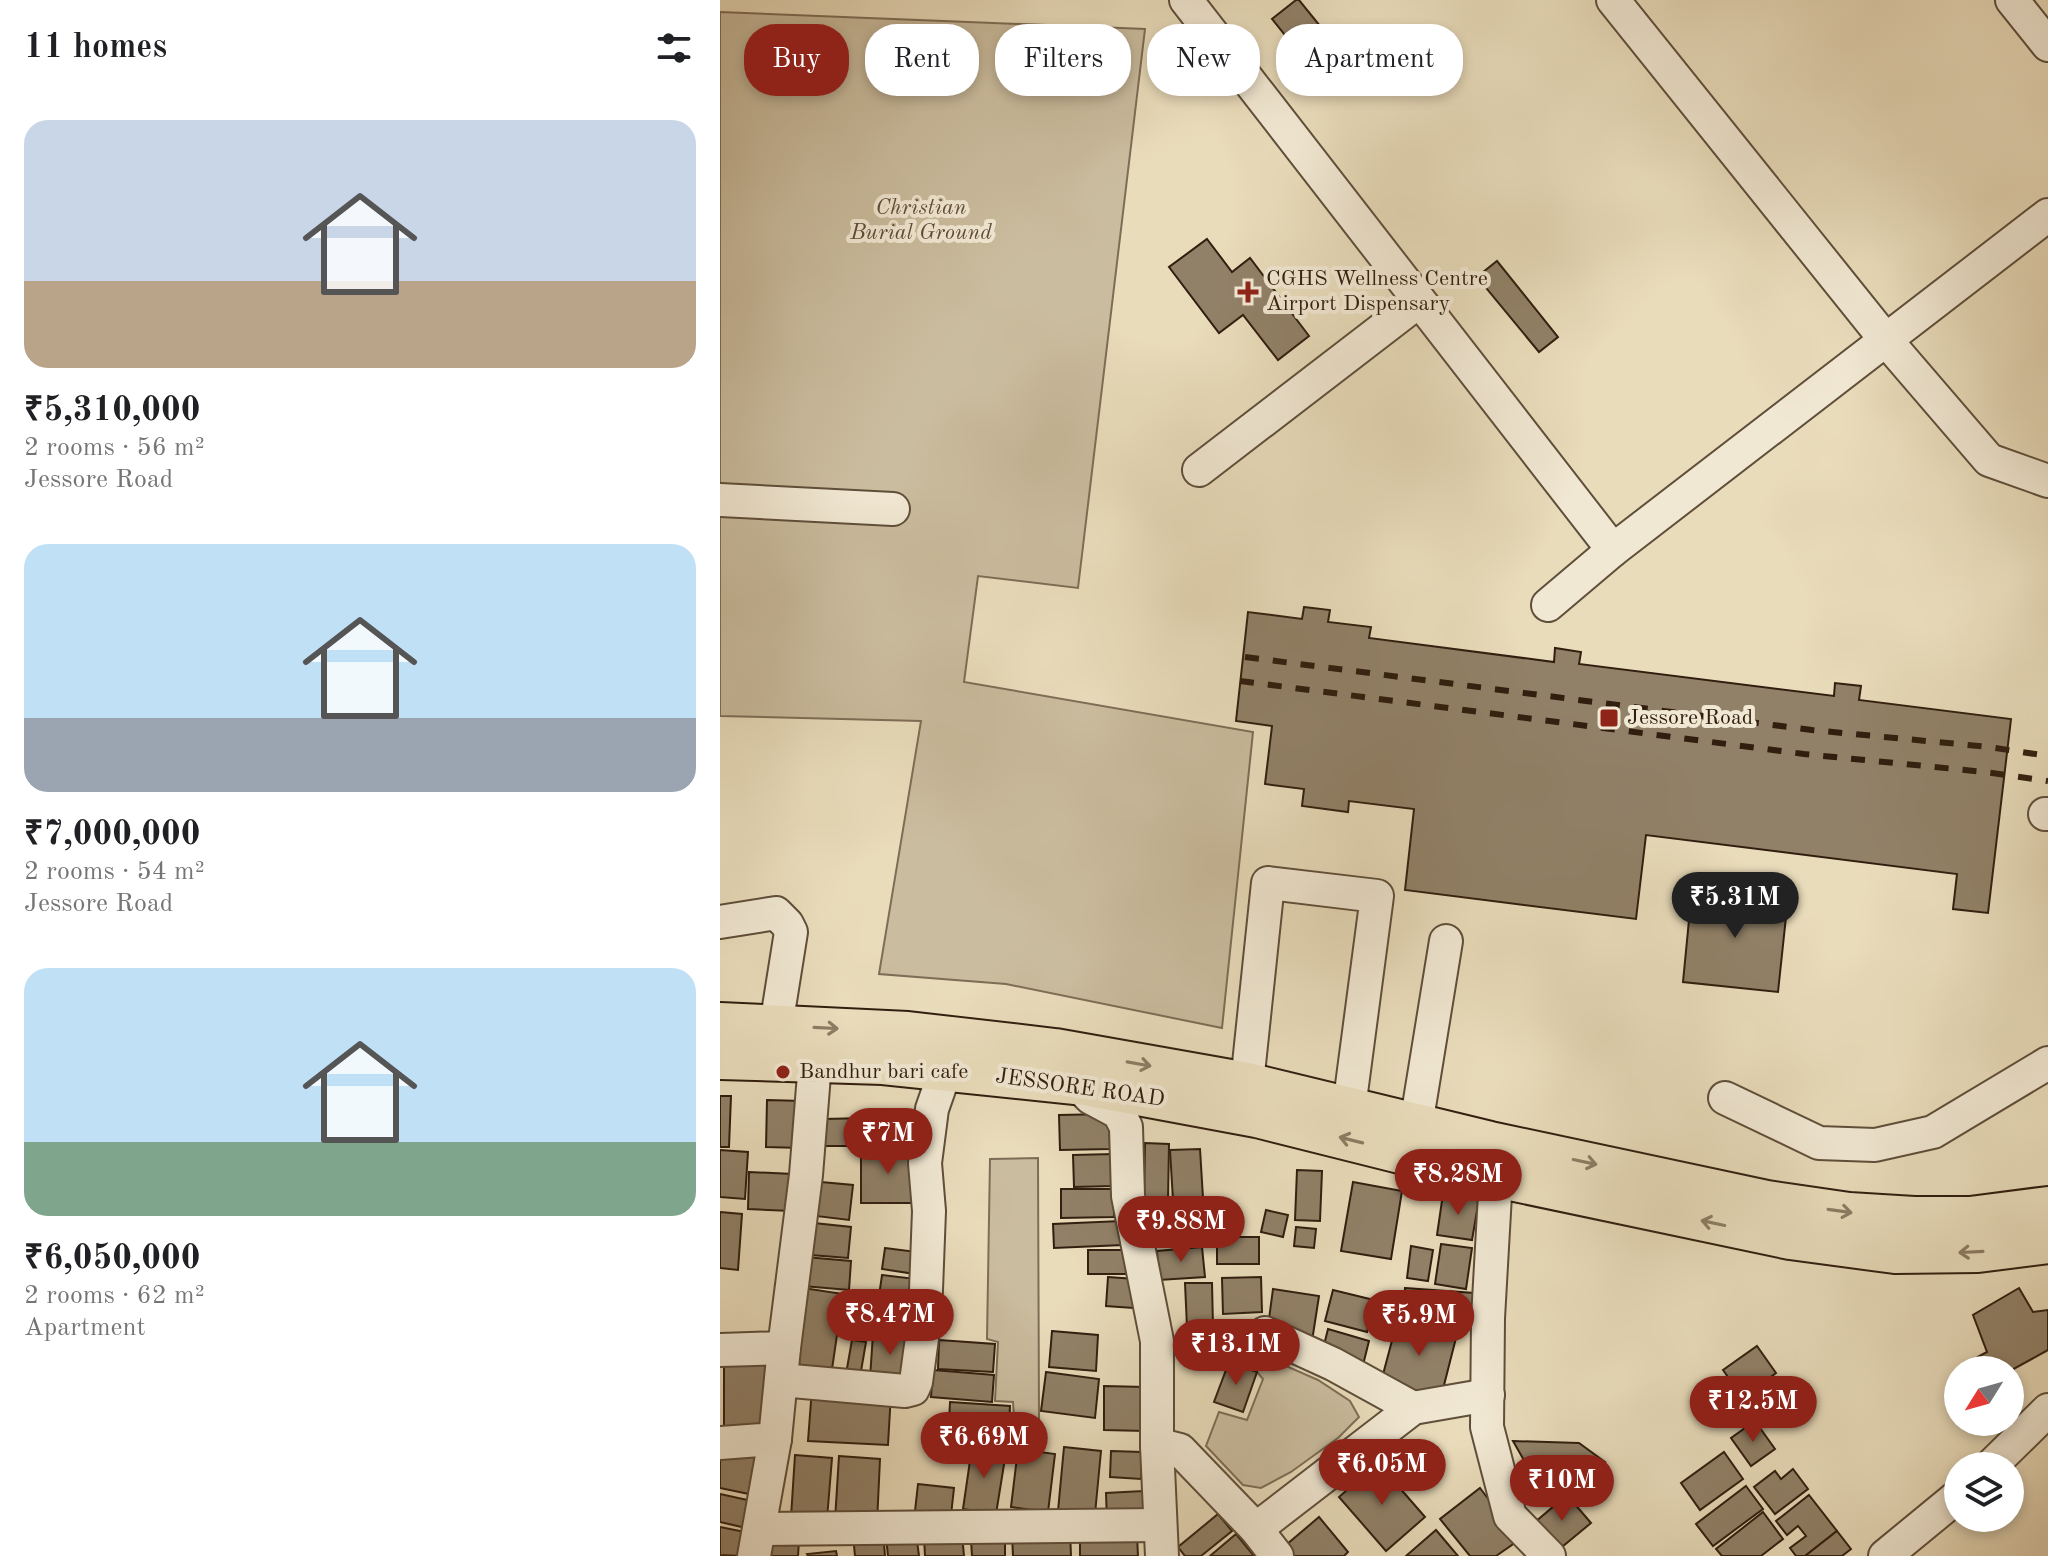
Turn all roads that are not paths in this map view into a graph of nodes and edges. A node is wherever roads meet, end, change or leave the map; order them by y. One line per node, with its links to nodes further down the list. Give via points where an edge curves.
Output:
1 (1186, 0): 6 (street)
2 (1613, 0): 7 (street)
3 (2012, 0): 4 (street)
4 (2048, 45)
5 (2048, 215): 7 (street)
6 (1419, 301): 8 (street); 12 (street)
7 (1885, 339): 9 (street, via 1989,460); 12 (street)
8 (1199, 470)
9 (2048, 481)
10 (720, 500): 11 (street)
11 (893, 509)
12 (1613, 550): 13 (street)
13 (1548, 605)
14 (720, 922): 17 (street, via 776,913 787,924 791,932)
15 (1446, 941): 26 (street)
16 (720, 1023): 17 (main road, JESSORE ROAD)
17 (776, 1026): 22 (main road, JESSORE ROAD, one-way to 22, via 908,1032 1055,1049)
18 (720, 1059): 19 (main road, JESSORE ROAD)
19 (815, 1062): 21 (main road, JESSORE ROAD); 32 (street)
20 (2048, 1063): 24 (street, via 1933,1132 1875,1145 1819,1143)
21 (946, 1069): 22 (main road, JESSORE ROAD); 32 (street, via 932,1109 925,1163 926,1301 913,1389)
22 (1086, 1070): 23 (main road, JESSORE ROAD, one-way to 23); 27 (main road, JESSORE ROAD, one-way to 22); 38 (street, via 1087,1094 1119,1113 1126,1127 1128,1196 1157,1341)
23 (1247, 1083): 25 (main road, JESSORE ROAD); 25 (street, via 1268,883 1377,896)
24 (1725, 1098)
25 (1349, 1108): 26 (main road, JESSORE ROAD)
26 (1416, 1125): 28 (main road, JESSORE ROAD, one-way to 28, via 1767,1201 1849,1213 1970,1217)
27 (1496, 1177): 29 (main road, JESSORE ROAD, one-way to 27, via 1978,1252 1895,1253 1790,1239); 33 (street)
28 (2048, 1207)
29 (2048, 1243)
30 (1265, 1333): 34 (street)
31 (720, 1350): 32 (street)
32 (782, 1364): 36 (street)
33 (1488, 1395): 34 (street); 44 (street, via 1487,1427 1510,1516)
34 (1413, 1408): 41 (street)
35 (2048, 1410): 39 (street)
36 (775, 1439): 37 (street); 43 (street)
37 (720, 1443)
38 (1157, 1446): 41 (street, via 1180,1450); 42 (street)
39 (2005, 1452)
40 (1944, 1508): 46 (street)
41 (1256, 1529): 45 (street)
42 (1161, 1541): 43 (street)
43 (757, 1542)
44 (1530, 1550)
45 (1277, 1556)
46 (1885, 1556)

